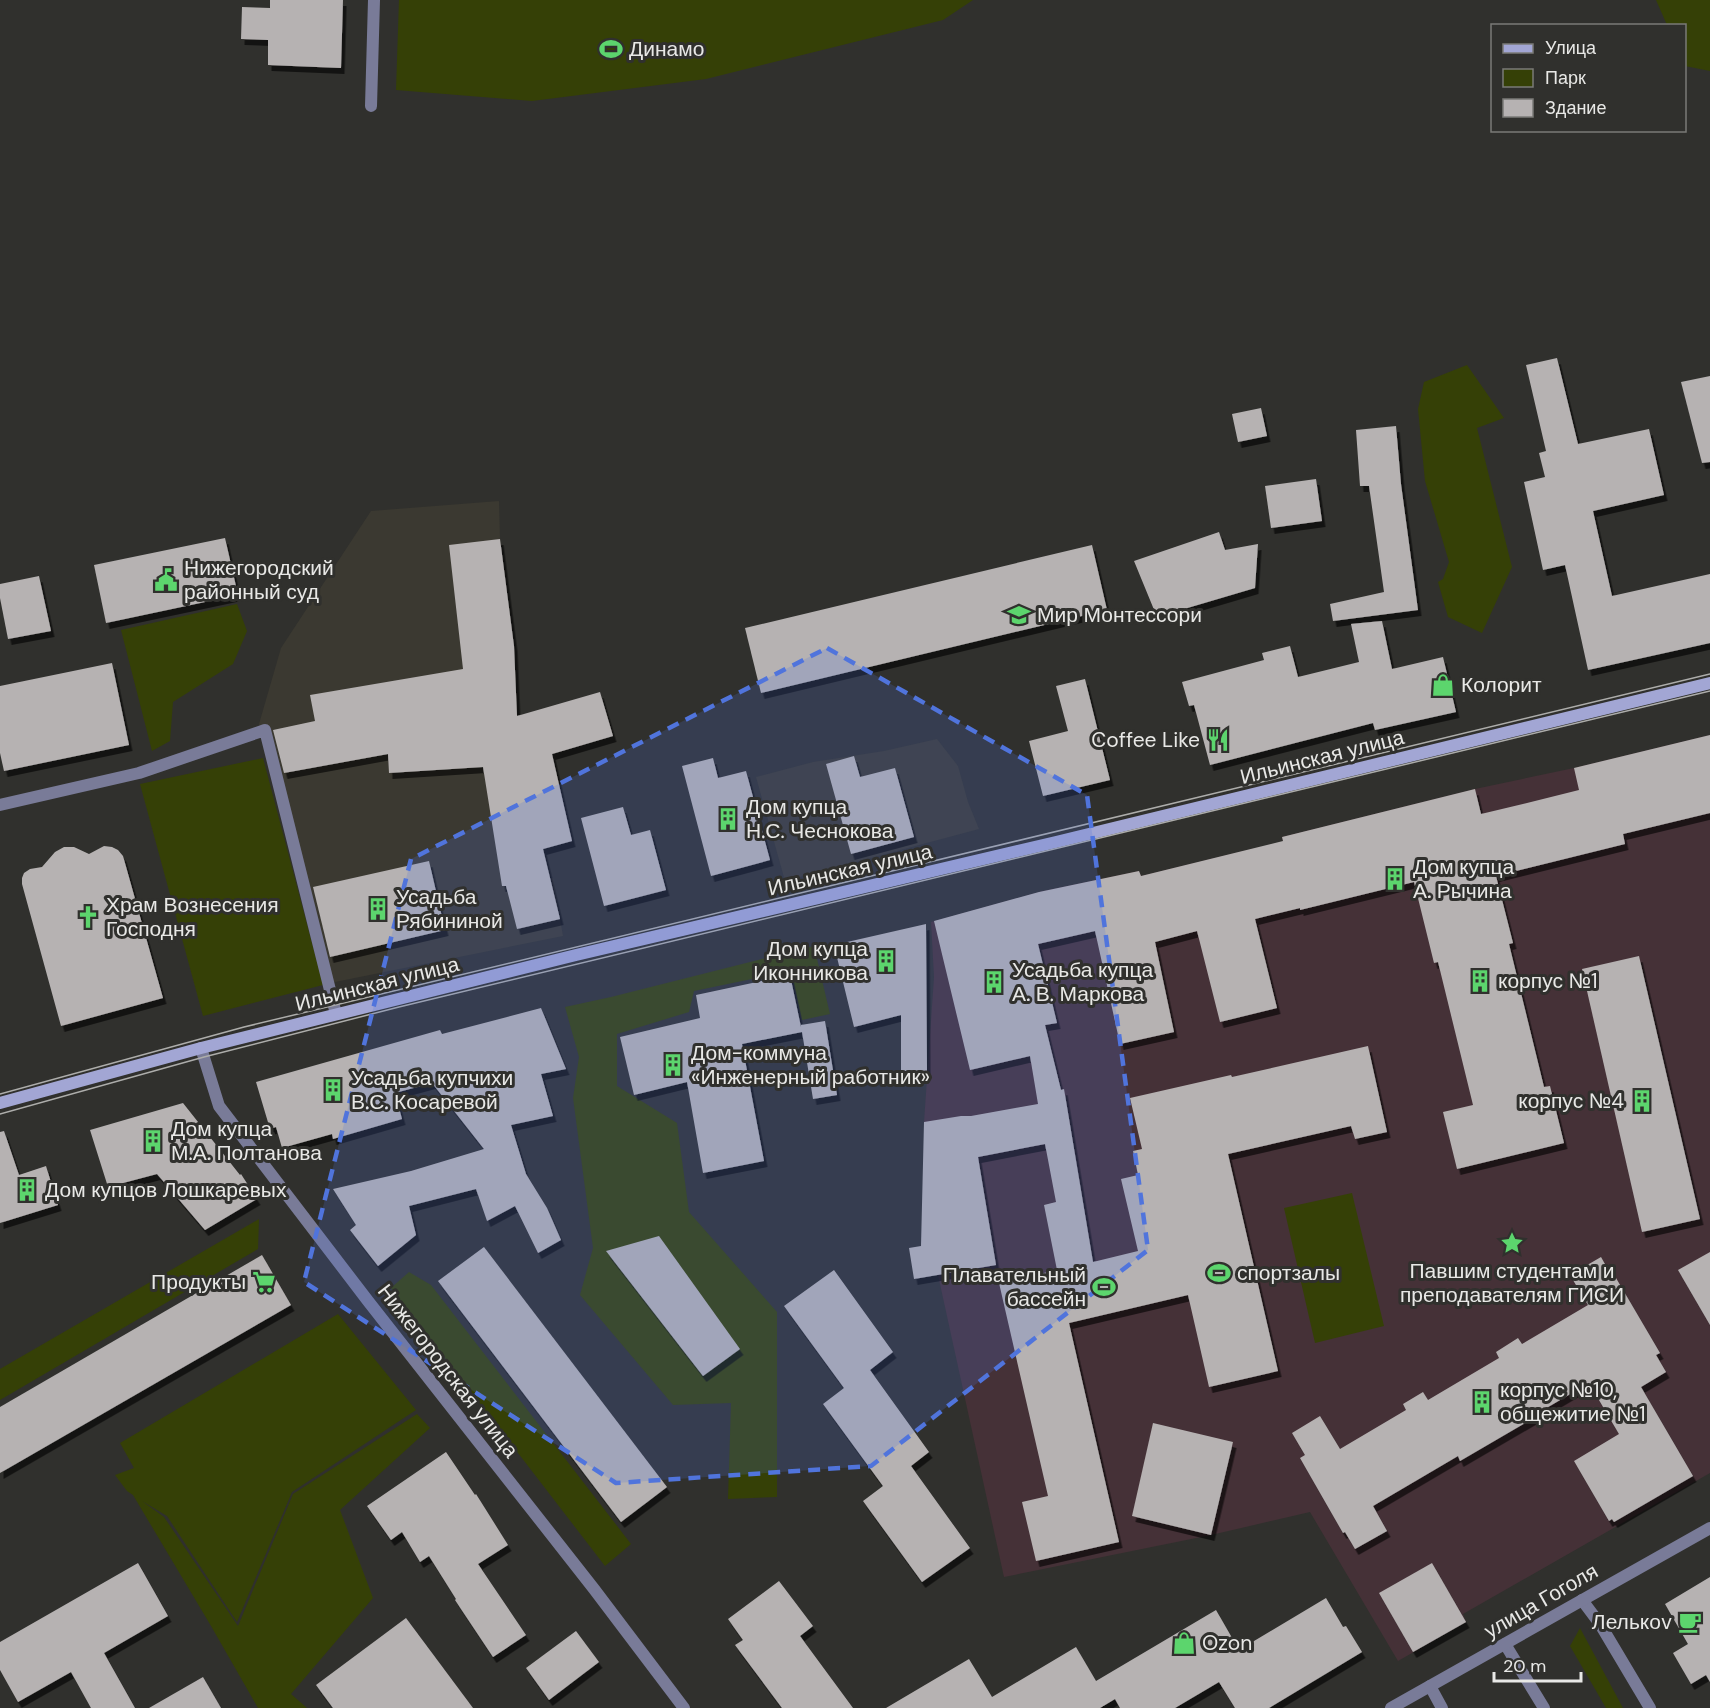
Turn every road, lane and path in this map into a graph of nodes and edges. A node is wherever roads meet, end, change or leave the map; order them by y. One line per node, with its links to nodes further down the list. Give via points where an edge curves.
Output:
1 (374, 0): 2 (street)
2 (371, 106)
3 (1710, 683): 5 (street, Ильинская улица)
4 (0, 805): 5 (street, via 139,773 265,730)
5 (336, 1014): 6 (street, Ильинская улица)
6 (201, 1048): 7 (street, Ильинская улица); 12 (street, Нижегородская улица, via 219,1107)
7 (0, 1103)
8 (1710, 1528): 9 (street, улица Гоголя)
9 (1582, 1600): 10 (street, улица Гоголя); 16 (street)
10 (1504, 1644): 11 (street, улица Гоголя); 15 (street)
11 (1430, 1686): 13 (street, улица Гоголя); 14 (street)
12 (684, 1708)
13 (1391, 1708)
14 (1442, 1708)
15 (1544, 1708)
16 (1650, 1708)

